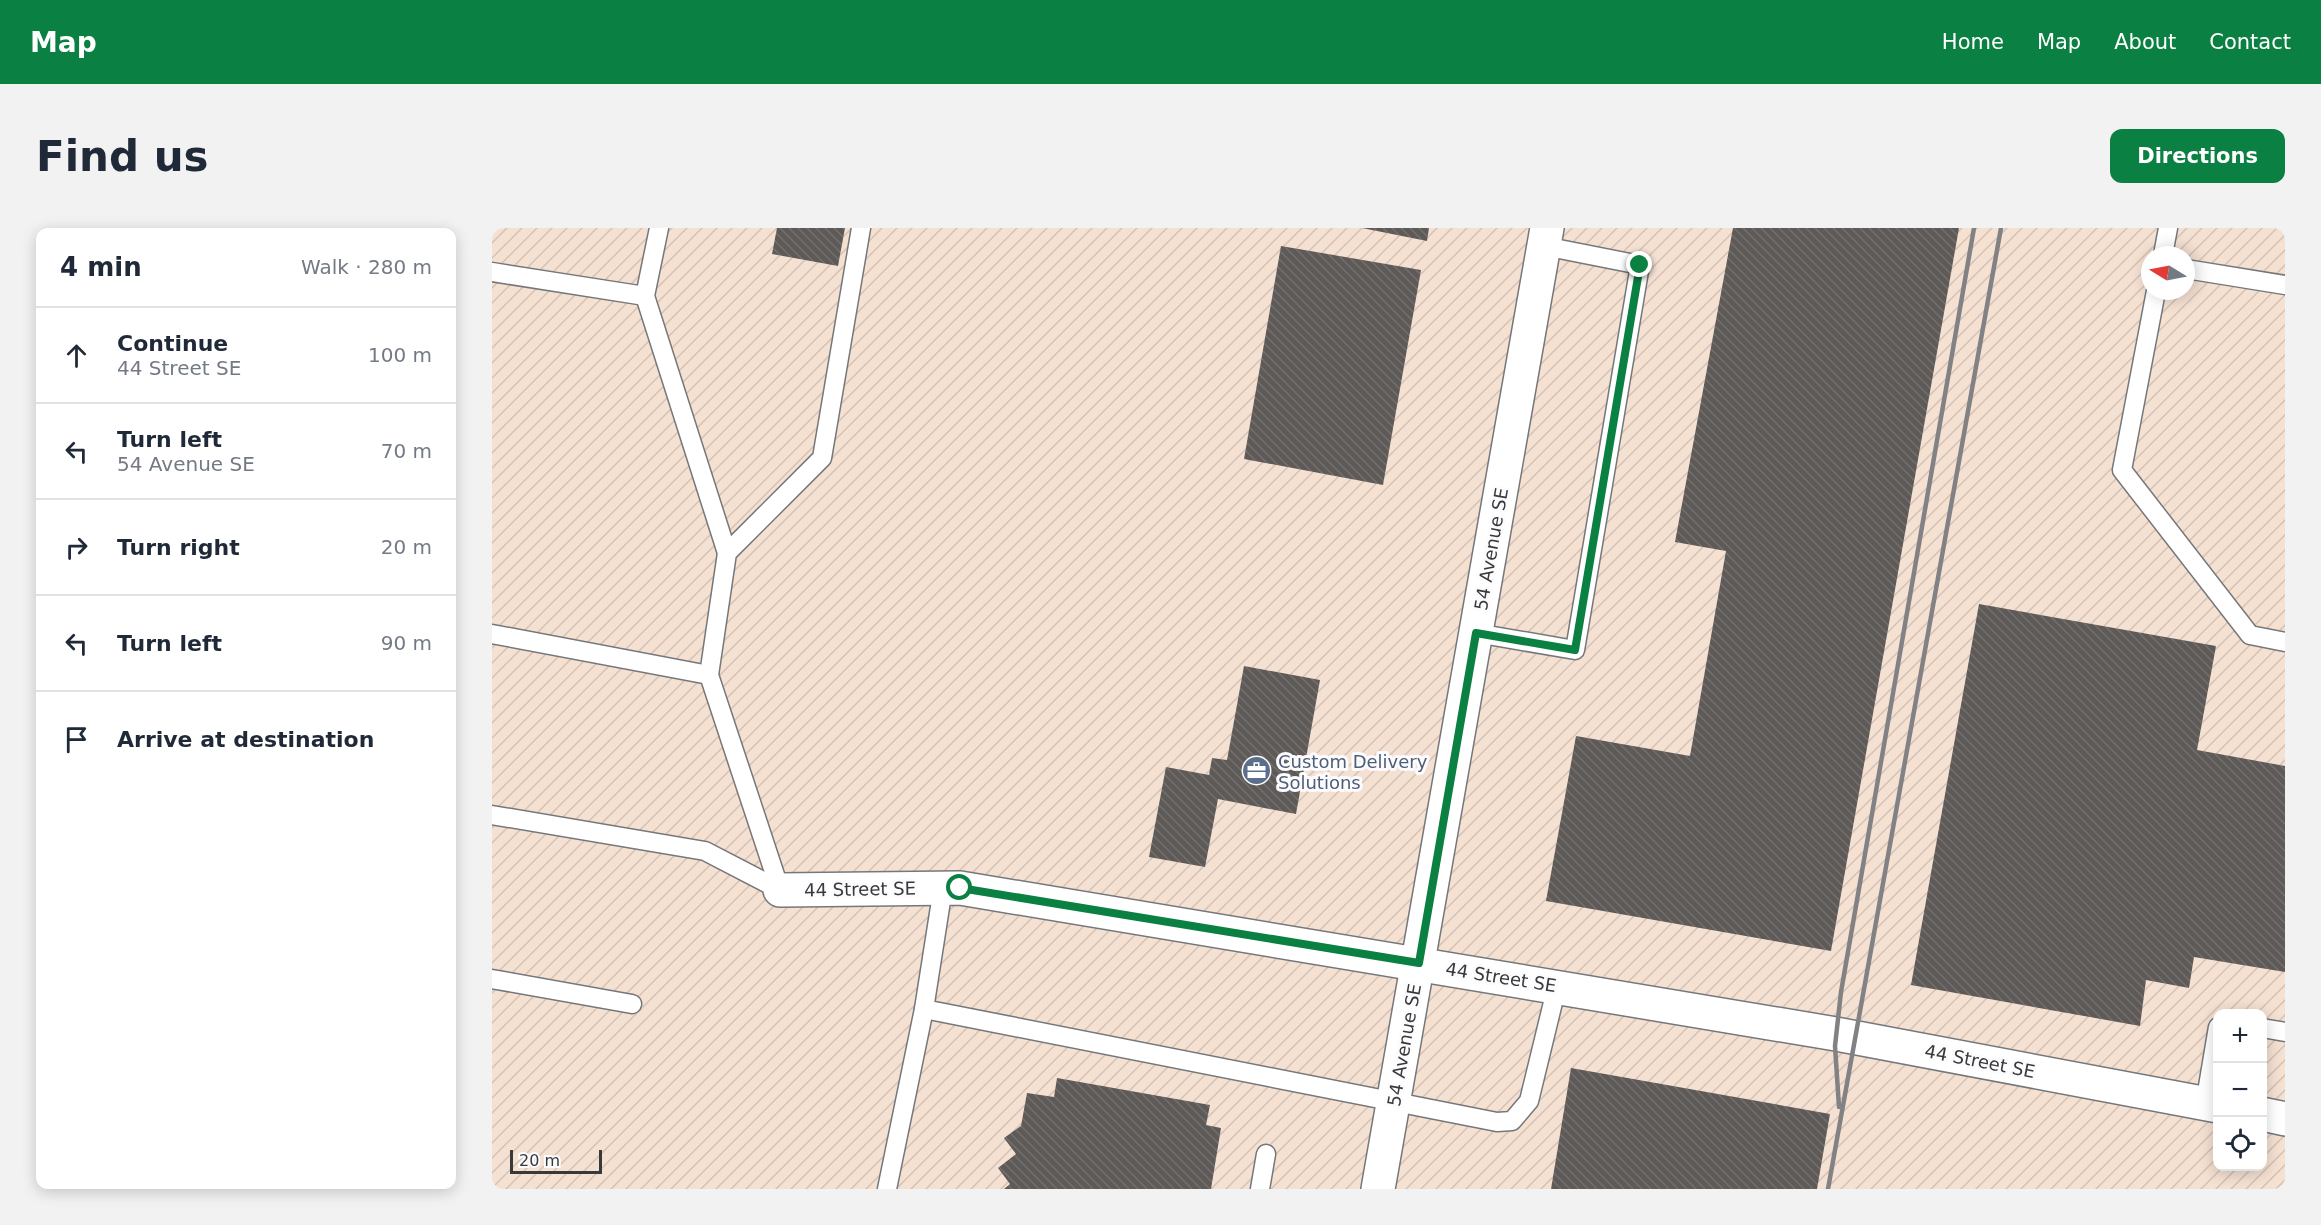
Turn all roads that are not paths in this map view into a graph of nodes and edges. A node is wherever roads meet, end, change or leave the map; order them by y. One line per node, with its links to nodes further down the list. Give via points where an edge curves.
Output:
1 (659, 228): 9 (lane)
2 (861, 228): 11 (lane, via 822,458)
3 (2168, 228): 5 (lane)
4 (1545, 237): 12 (street, 54 Avenue SE); 12 (lane, via 1640,265 1575,650)
5 (2165, 246)
6 (2195, 270): 8 (lane)
7 (492, 272): 9 (lane)
8 (2285, 285)
9 (645, 296): 11 (lane)
10 (2154, 300): 14 (lane, via 2122,470 2250,635)
11 (727, 553): 15 (lane)
12 (1476, 633): 19 (street, 54 Avenue SE)
13 (492, 634): 15 (lane)
14 (2285, 642)
15 (709, 675): 18 (lane)
16 (492, 815): 18 (lane, via 705,850)
17 (943, 888): 18 (street, 44 Street SE); 19 (street, 44 Street SE); 23 (lane)
18 (780, 890)
19 (1419, 963): 21 (street, 44 Street SE); 27 (street, 54 Avenue SE)
20 (492, 979): 22 (lane)
21 (1557, 986): 27 (lane, via 1529,1101 1512,1121 1497,1122); 28 (street, 44 Street SE, via 1846,1035)
22 (632, 1004)
23 (924, 1009): 27 (lane); 32 (lane)
24 (2267, 1029): 25 (lane)
25 (2285, 1032)
26 (2214, 1063): 28 (lane)
27 (1394, 1101): 34 (street, 54 Avenue SE)
28 (2211, 1105)
29 (2267, 1115): 30 (street)
30 (2285, 1119)
31 (1266, 1154): 33 (lane)
32 (887, 1189)
33 (1260, 1189)
34 (1377, 1189)

